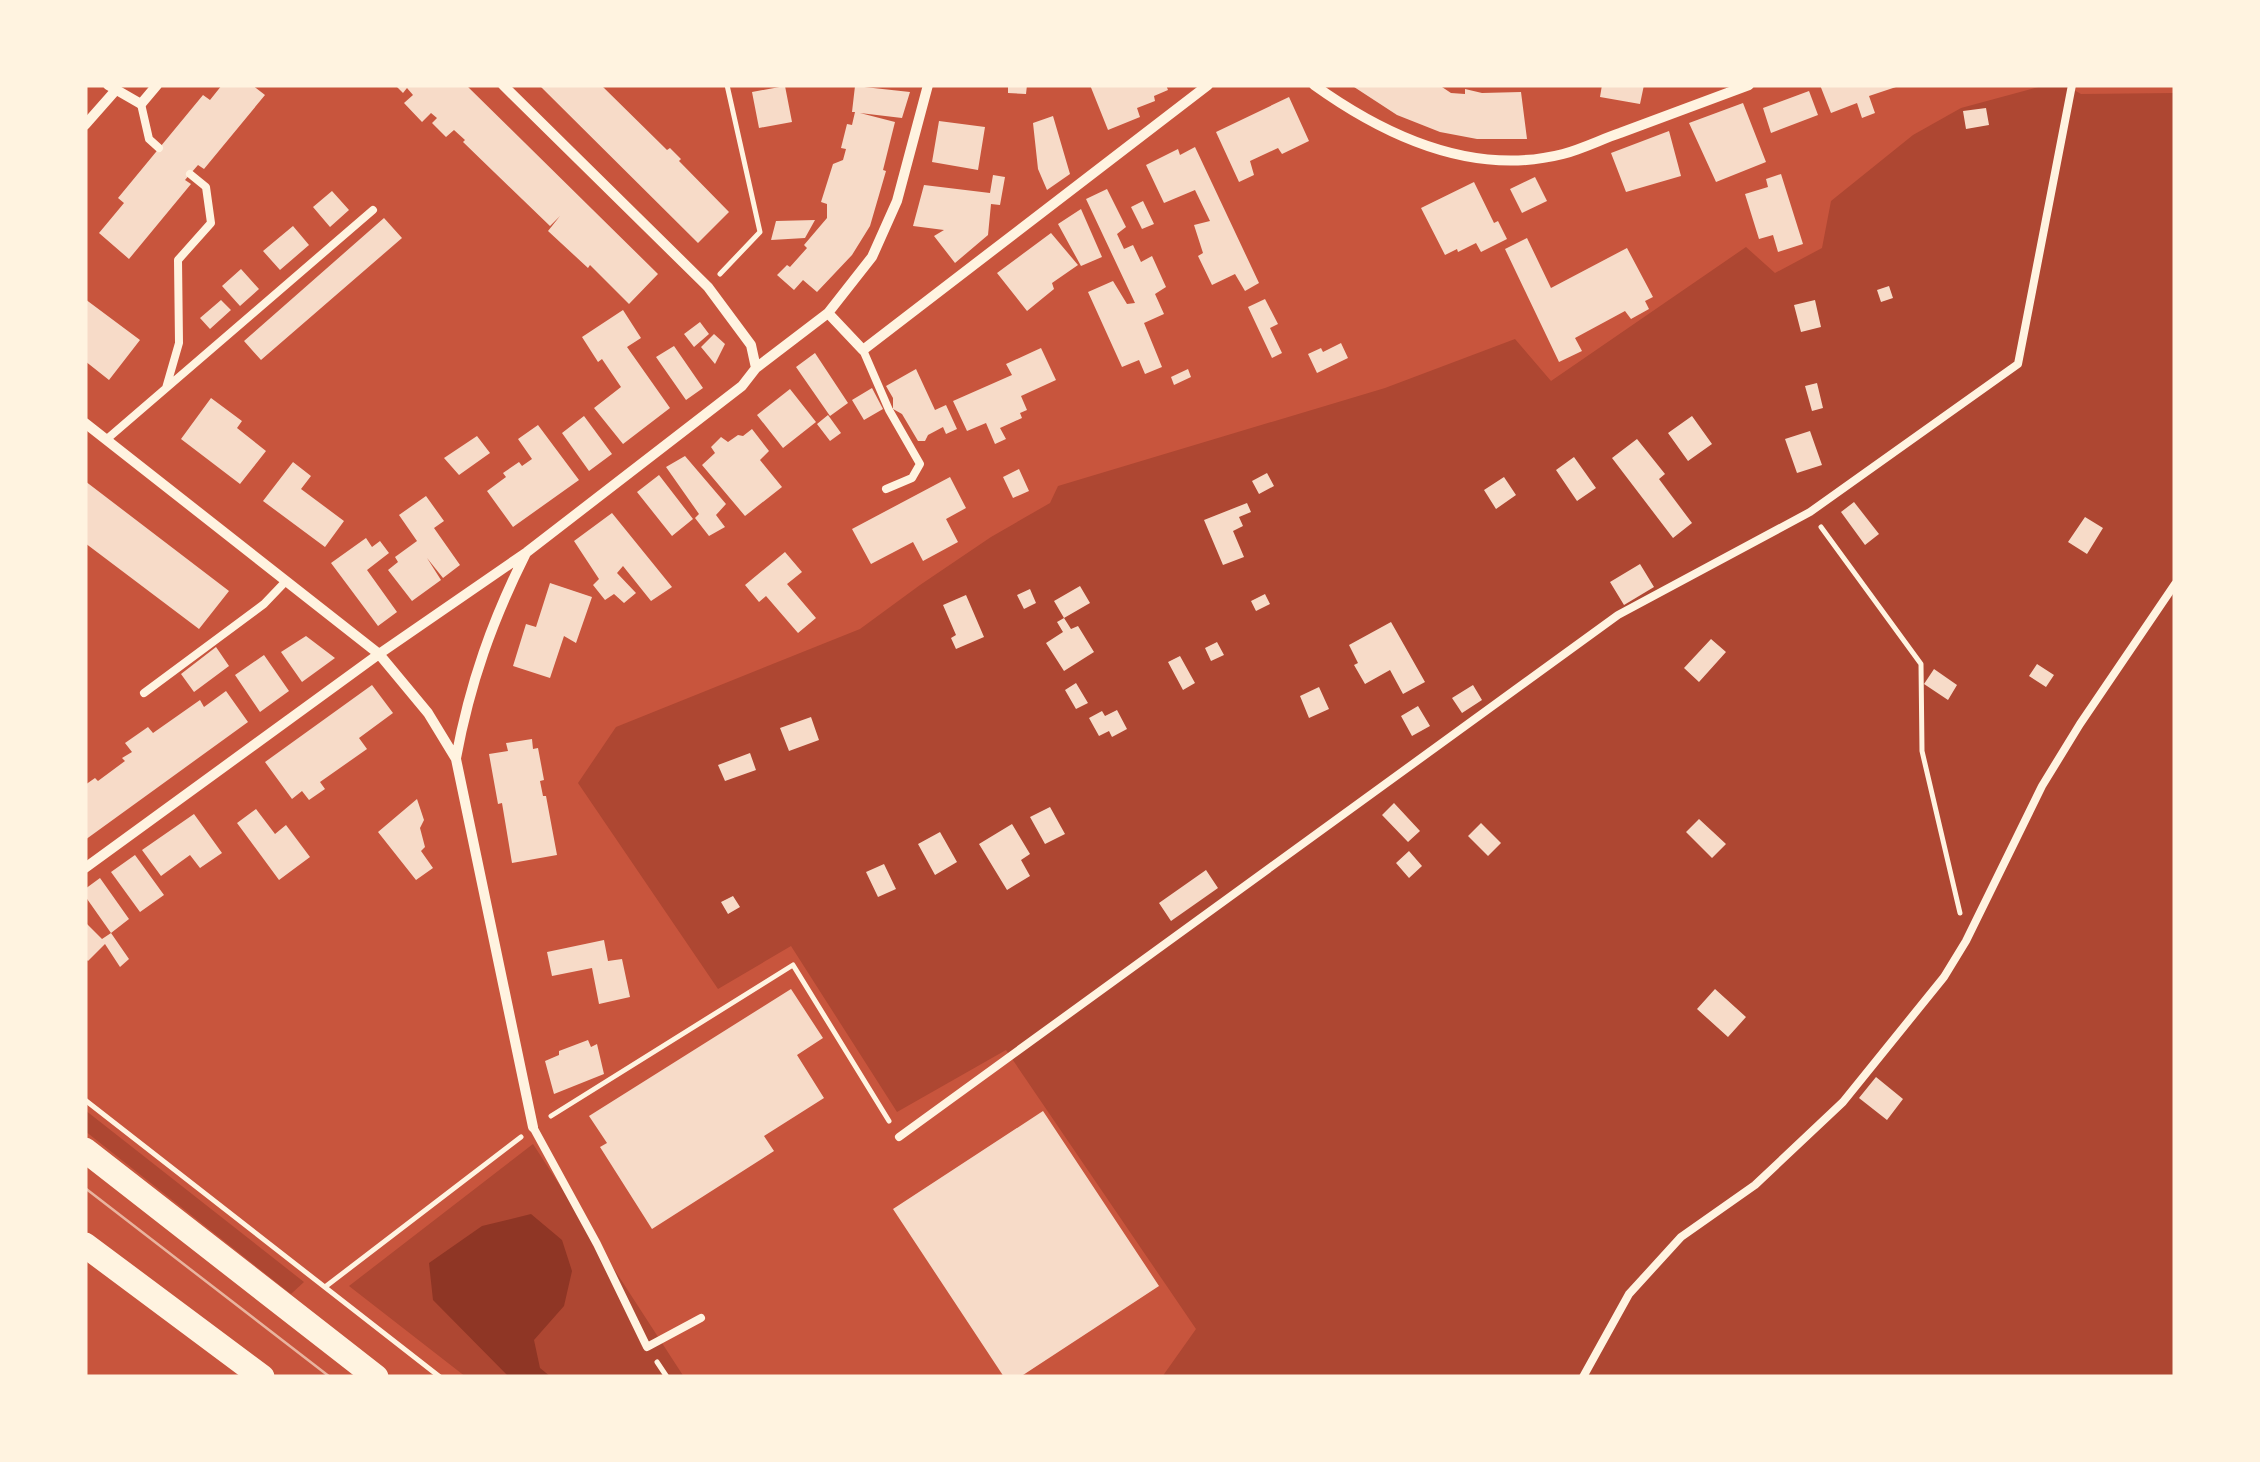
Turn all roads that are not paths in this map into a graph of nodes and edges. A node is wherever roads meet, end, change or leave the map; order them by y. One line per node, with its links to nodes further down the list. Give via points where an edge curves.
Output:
1 (157, 85): 9 (street)
2 (503, 85): 16 (street, via 708,288 751,345)
3 (928, 85): 14 (street, via 890,216 872,257)
4 (1208, 85): 15 (street)
5 (1314, 85): 6 (street, via 1428,148 1521,160 1563,154)
6 (1749, 85)
7 (2072, 85): 29 (lane, via 2018,364 1810,512 1618,615)
8 (111, 88): 9 (street); 10 (street)
9 (141, 104): 11 (lane, via 149,139)
10 (85, 125)
11 (159, 148)
12 (190, 174): 17 (lane, via 206,187 212,223 178,260 179,343)
13 (374, 210): 17 (lane)
14 (828, 313): 15 (street); 16 (street)
15 (863, 350): 20 (lane, via 920,464 912,478)
16 (756, 368): 21 (street, via 742,386)
17 (166, 388): 19 (lane)
18 (85, 422): 19 (street)
19 (107, 439): 22 (street)
20 (886, 489)
21 (527, 552): 24 (street); 26 (street, via 479,663)
22 (286, 581): 24 (street); 25 (lane)
23 (2175, 584): 35 (lane, via 2042,786 1944,977 1843,1102 1756,1185 1680,1237 1628,1294)
24 (380, 654): 26 (street); 27 (street)
25 (144, 693)
26 (456, 760): 28 (street)
27 (85, 868)
28 (533, 1127): 32 (lane, via 648,1347)
29 (899, 1137)
30 (85, 1150): 34 (main road)
31 (85, 1245): 33 (main road)
32 (701, 1318)
33 (262, 1377)
34 (376, 1377)
35 (1583, 1377)

